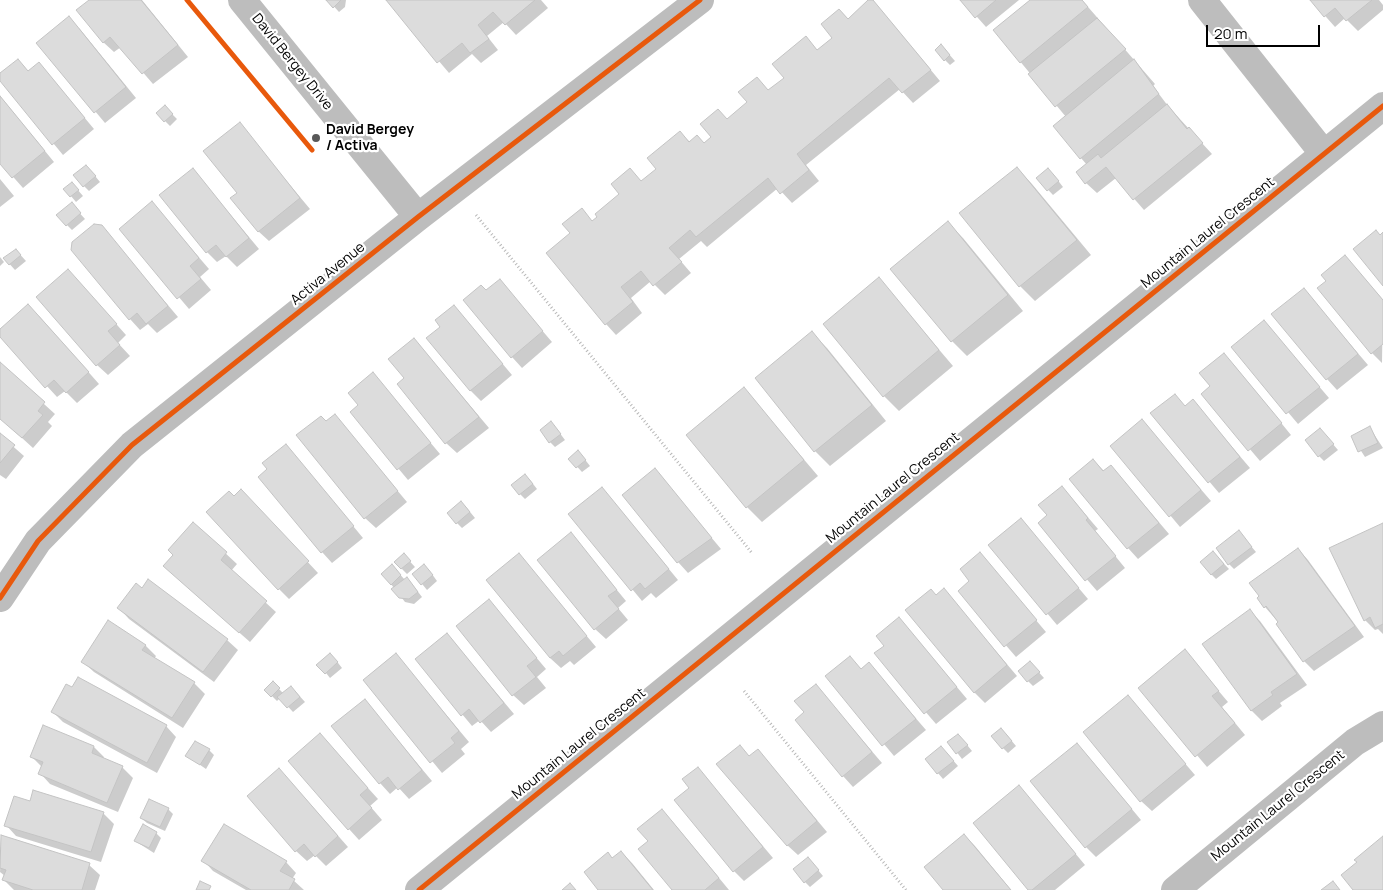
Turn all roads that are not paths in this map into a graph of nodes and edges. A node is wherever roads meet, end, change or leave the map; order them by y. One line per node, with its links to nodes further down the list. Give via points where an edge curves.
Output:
1 (242, 0): 6 (street, David Bergey Drive)
2 (700, 0): 6 (street, Activa Avenue)
3 (1202, 0): 5 (street)
4 (1383, 106): 5 (street, Mountain Laurel Crescent)
5 (1324, 154): 9 (street, Mountain Laurel Crescent)
6 (418, 217): 7 (street, Activa Avenue, via 132,445 38,541)
7 (0, 598)
8 (1383, 725): 10 (street, Mountain Laurel Crescent, via 1355,742)
9 (419, 890)
10 (1175, 890)

